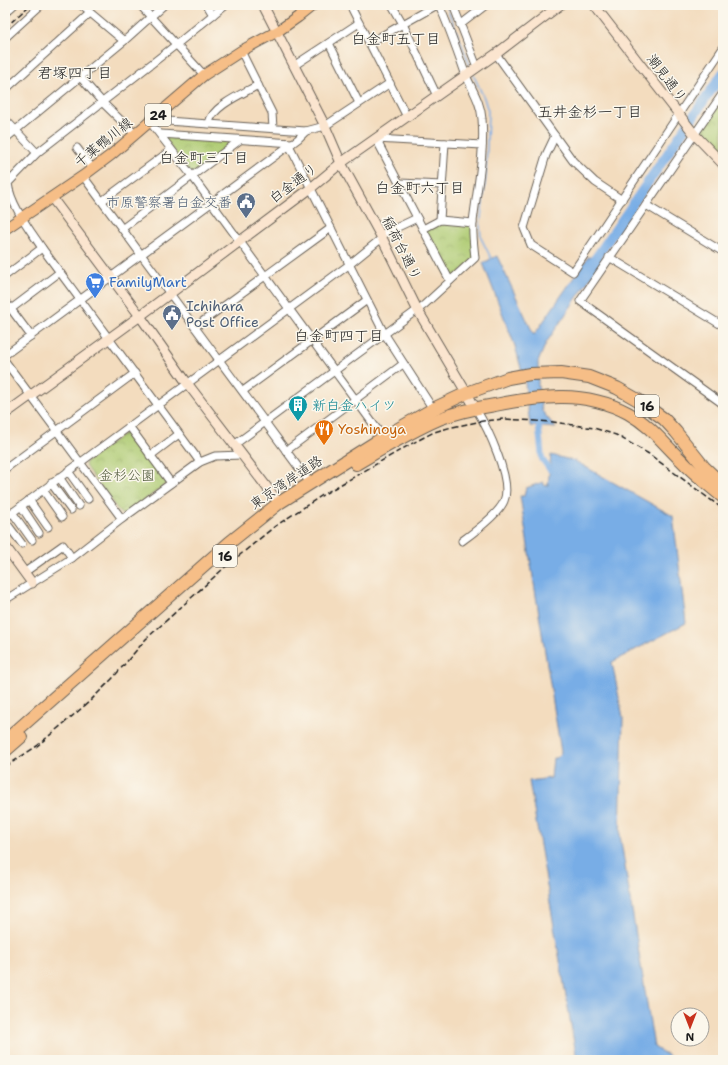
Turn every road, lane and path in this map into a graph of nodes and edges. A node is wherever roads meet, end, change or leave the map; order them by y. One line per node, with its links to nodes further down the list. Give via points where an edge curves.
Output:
1 (14, 5): 17 (street)
2 (41, 5): 25 (street)
3 (81, 5): 18 (street)
4 (140, 5): 20 (street)
5 (164, 5): 20 (street)
6 (207, 5): 19 (street)
7 (225, 5): 19 (street)
8 (264, 5): 24 (street, 稲荷台通り)
9 (313, 5): 24 (main road, 千葉鴨川線 / 24)
10 (350, 5): 21 (street)
11 (392, 5): 22 (street)
12 (438, 5): 22 (street); 36 (street, via 449,27)
13 (453, 5): 23 (street)
14 (486, 5): 23 (street)
15 (560, 5): 32 (street, 白金通り)
16 (594, 5): 45 (street, 潮見通り)
17 (5, 13)
18 (90, 13): 26 (street); 40 (street)
19 (213, 15): 29 (street)
20 (151, 17): 26 (street); 29 (street)
21 (359, 23): 27 (street); 28 (street)
22 (403, 24): 28 (street); 42 (street)
23 (460, 25): 34 (street)
24 (278, 31): 31 (main road, 千葉鴨川線 / 24); 33 (street, 稲荷台通り)
25 (5, 38)
26 (124, 41): 37 (street)
27 (330, 43): 33 (street); 44 (street)
28 (369, 43): 38 (street)
29 (177, 44): 35 (street); 43 (street)
30 (723, 48): 45 (street)
31 (241, 51): 35 (main road, 千葉鴨川線 / 24); 39 (street)
32 (496, 54): 34 (street, 白金通り); 57 (street)
33 (295, 65): 50 (street, 稲荷台通り)
34 (477, 67): 36 (street, 白金通り)
35 (204, 75): 48 (main road, 千葉鴨川線 / 24)
36 (466, 75): 42 (street, 白金通り); 63 (street, via 480,105)
37 (81, 78): 43 (street); 52 (street)
38 (390, 83): 44 (street); 46 (street)
39 (258, 85): 49 (street, via 225,103 210,118); 51 (street, via 272,114)
40 (5, 90)
41 (723, 93): 56 (street)
42 (437, 96): 46 (street, 白金通り)
43 (103, 103): 54 (street); 66 (street)
44 (359, 103): 50 (street)
45 (679, 116): 56 (street, 潮見通り); 77 (street)
46 (407, 117): 59 (street, 白金通り)
47 (5, 118): 52 (street)
48 (151, 121): 49 (street); 54 (main road, 千葉鴨川線 / 24); 55 (street)
49 (209, 123): 51 (street)
50 (325, 126): 53 (street); 67 (street, 稲荷台通り)
51 (273, 128): 53 (street)
52 (16, 130): 58 (street); 66 (street)
53 (306, 130): 62 (street)
54 (135, 134): 69 (main road, 千葉鴨川線 / 24)
55 (161, 134): 60 (street); 65 (street)
56 (695, 135): 68 (street, 潮見通り); 80 (street)
57 (555, 136): 77 (street, via 586,174); 77 (street, via 546,155 524,228 531,245 573,272)
58 (5, 139)
59 (376, 139): 61 (street); 67 (street, 白金通り); 72 (street)
60 (240, 140): 62 (street); 71 (street)
61 (445, 143): 63 (street); 73 (street)
62 (291, 144): 75 (street); 79 (street)
63 (482, 145): 84 (street)
64 (77, 148): 69 (street)
65 (171, 150): 71 (street); 78 (street)
66 (37, 153): 74 (street)
67 (341, 163): 75 (street, 白金通り); 89 (street, 稲荷台通り)
68 (723, 164)
69 (93, 169): 70 (main road, 千葉鴨川線 / 24)
70 (84, 176): 76 (main road, 千葉鴨川線 / 24); 78 (street)
71 (192, 176): 79 (street); 85 (street)
72 (400, 183): 73 (street); 82 (street)
73 (442, 185): 83 (street)
74 (6, 186): 81 (street)
75 (311, 188): 86 (street); 90 (street, 白金通り)
76 (52, 198): 81 (main road, 千葉鴨川線 / 24); 98 (street)
77 (622, 200)
78 (102, 201): 85 (street)
79 (211, 202): 90 (street); 93 (street)
80 (646, 205): 92 (street); 94 (street)
81 (22, 218): 87 (main road, 千葉鴨川線 / 24); 91 (street)
82 (417, 218): 88 (street); 89 (street)
83 (440, 220): 84 (street); 88 (street)
84 (473, 223): 100 (street, via 475,258)
85 (122, 228): 93 (street)
86 (331, 228): 95 (street); 99 (street)
87 (5, 229)
88 (423, 229): 100 (street)
89 (381, 237): 95 (street); 106 (street, 稲荷台通り)
90 (239, 241): 99 (street); 101 (street, 白金通り)
91 (42, 248): 96 (street); 97 (street)
92 (723, 252)
93 (142, 255): 98 (street); 101 (street)
94 (609, 257): 109 (street); 126 (street, via 580,302)
95 (350, 264): 103 (street); 105 (street)
96 (60, 272): 102 (street); 107 (street)
97 (5, 276)
98 (112, 277): 102 (street); 108 (street)
99 (265, 277): 105 (street); 110 (street)
100 (450, 282): 106 (street)
101 (171, 293): 108 (street, 白金通り); 110 (street)
102 (81, 300): 112 (street); 113 (street)
103 (367, 300): 111 (street); 114 (street)
104 (5, 301): 107 (street)
105 (289, 308): 114 (street); 116 (street)
106 (417, 308): 111 (street); 123 (street, 稲荷台通り)
107 (11, 309): 112 (street)
108 (140, 316): 113 (street, 白金通り); 121 (street)
109 (723, 326)
110 (195, 327): 116 (street)
111 (384, 332): 118 (street); 119 (street)
112 (31, 336): 115 (street)
113 (109, 339): 120 (street); 124 (street, 白金通り)
114 (313, 340): 119 (street); 122 (street)
115 (5, 355)
116 (219, 359): 121 (street); 122 (street)
117 (5, 361): 124 (street)
118 (403, 364): 125 (street); 129 (street)
119 (335, 370): 125 (street); 131 (street)
120 (135, 373): 127 (street); 133 (street)
121 (187, 383): 127 (street); 136 (street)
122 (243, 391): 131 (street)
123 (467, 393): 128 (street, 稲荷台通り); 129 (highway, 東京湾岸道路 / 16); 148 (highway, 東京湾岸道路 / 16, via 508,378 530,374 561,373 608,383 664,420)
124 (31, 395): 130 (street, 白金通り); 133 (street)
125 (356, 398): 135 (street); 137 (street)
126 (723, 404)
127 (158, 405): 132 (street); 134 (street)
128 (476, 409): 135 (highway, 東京湾岸道路 / 16, via 438,420); 150 (highway, 東京湾岸道路 / 16, via 548,396 587,398 607,404 645,424 691,470); 165 (street, via 497,452 504,474 506,496 501,507)
129 (433, 410): 135 (highway, 東京湾岸道路 / 16)
130 (5, 414)
131 (265, 422): 136 (street); 137 (street)
132 (128, 426): 139 (street); 140 (street)
133 (57, 431): 140 (street); 142 (street)
134 (179, 434): 139 (street); 141 (street)
135 (386, 441): 146 (highway, 東京湾岸道路 / 16); 173 (highway, 東京湾岸道路 / 16, via 252,534)
136 (234, 445): 138 (street)
137 (286, 451): 146 (street)
138 (242, 455): 141 (street, via 215,456); 153 (street)
139 (150, 456): 145 (street)
140 (80, 462): 143 (street); 160 (street)
141 (200, 462): 145 (street)
142 (5, 469)
143 (68, 471): 144 (street); 151 (street)
144 (59, 477): 147 (street); 155 (street)
145 (171, 483): 160 (street)
146 (310, 483): 153 (highway, 東京湾岸道路 / 16)
147 (51, 484): 149 (street); 156 (street)
148 (723, 485)
149 (43, 490): 152 (street); 158 (street)
150 (723, 497)
151 (88, 499)
152 (29, 500): 154 (street); 162 (street)
153 (279, 503): 172 (highway, 東京湾岸道路 / 16, via 243,531)
154 (21, 506): 157 (street); 163 (street)
155 (79, 506)
156 (70, 510)
157 (12, 512): 159 (street); 164 (street)
158 (62, 517)
159 (5, 518)
160 (122, 519): 168 (street)
161 (5, 521): 166 (street)
162 (48, 527)
163 (39, 533)
164 (32, 540)
165 (462, 541)
166 (22, 544)
167 (5, 546): 169 (street)
168 (72, 558): 169 (street, via 63,545); 170 (street)
169 (25, 572): 170 (street)
170 (32, 583): 171 (street)
171 (5, 600)
172 (5, 741)
173 (5, 751)

